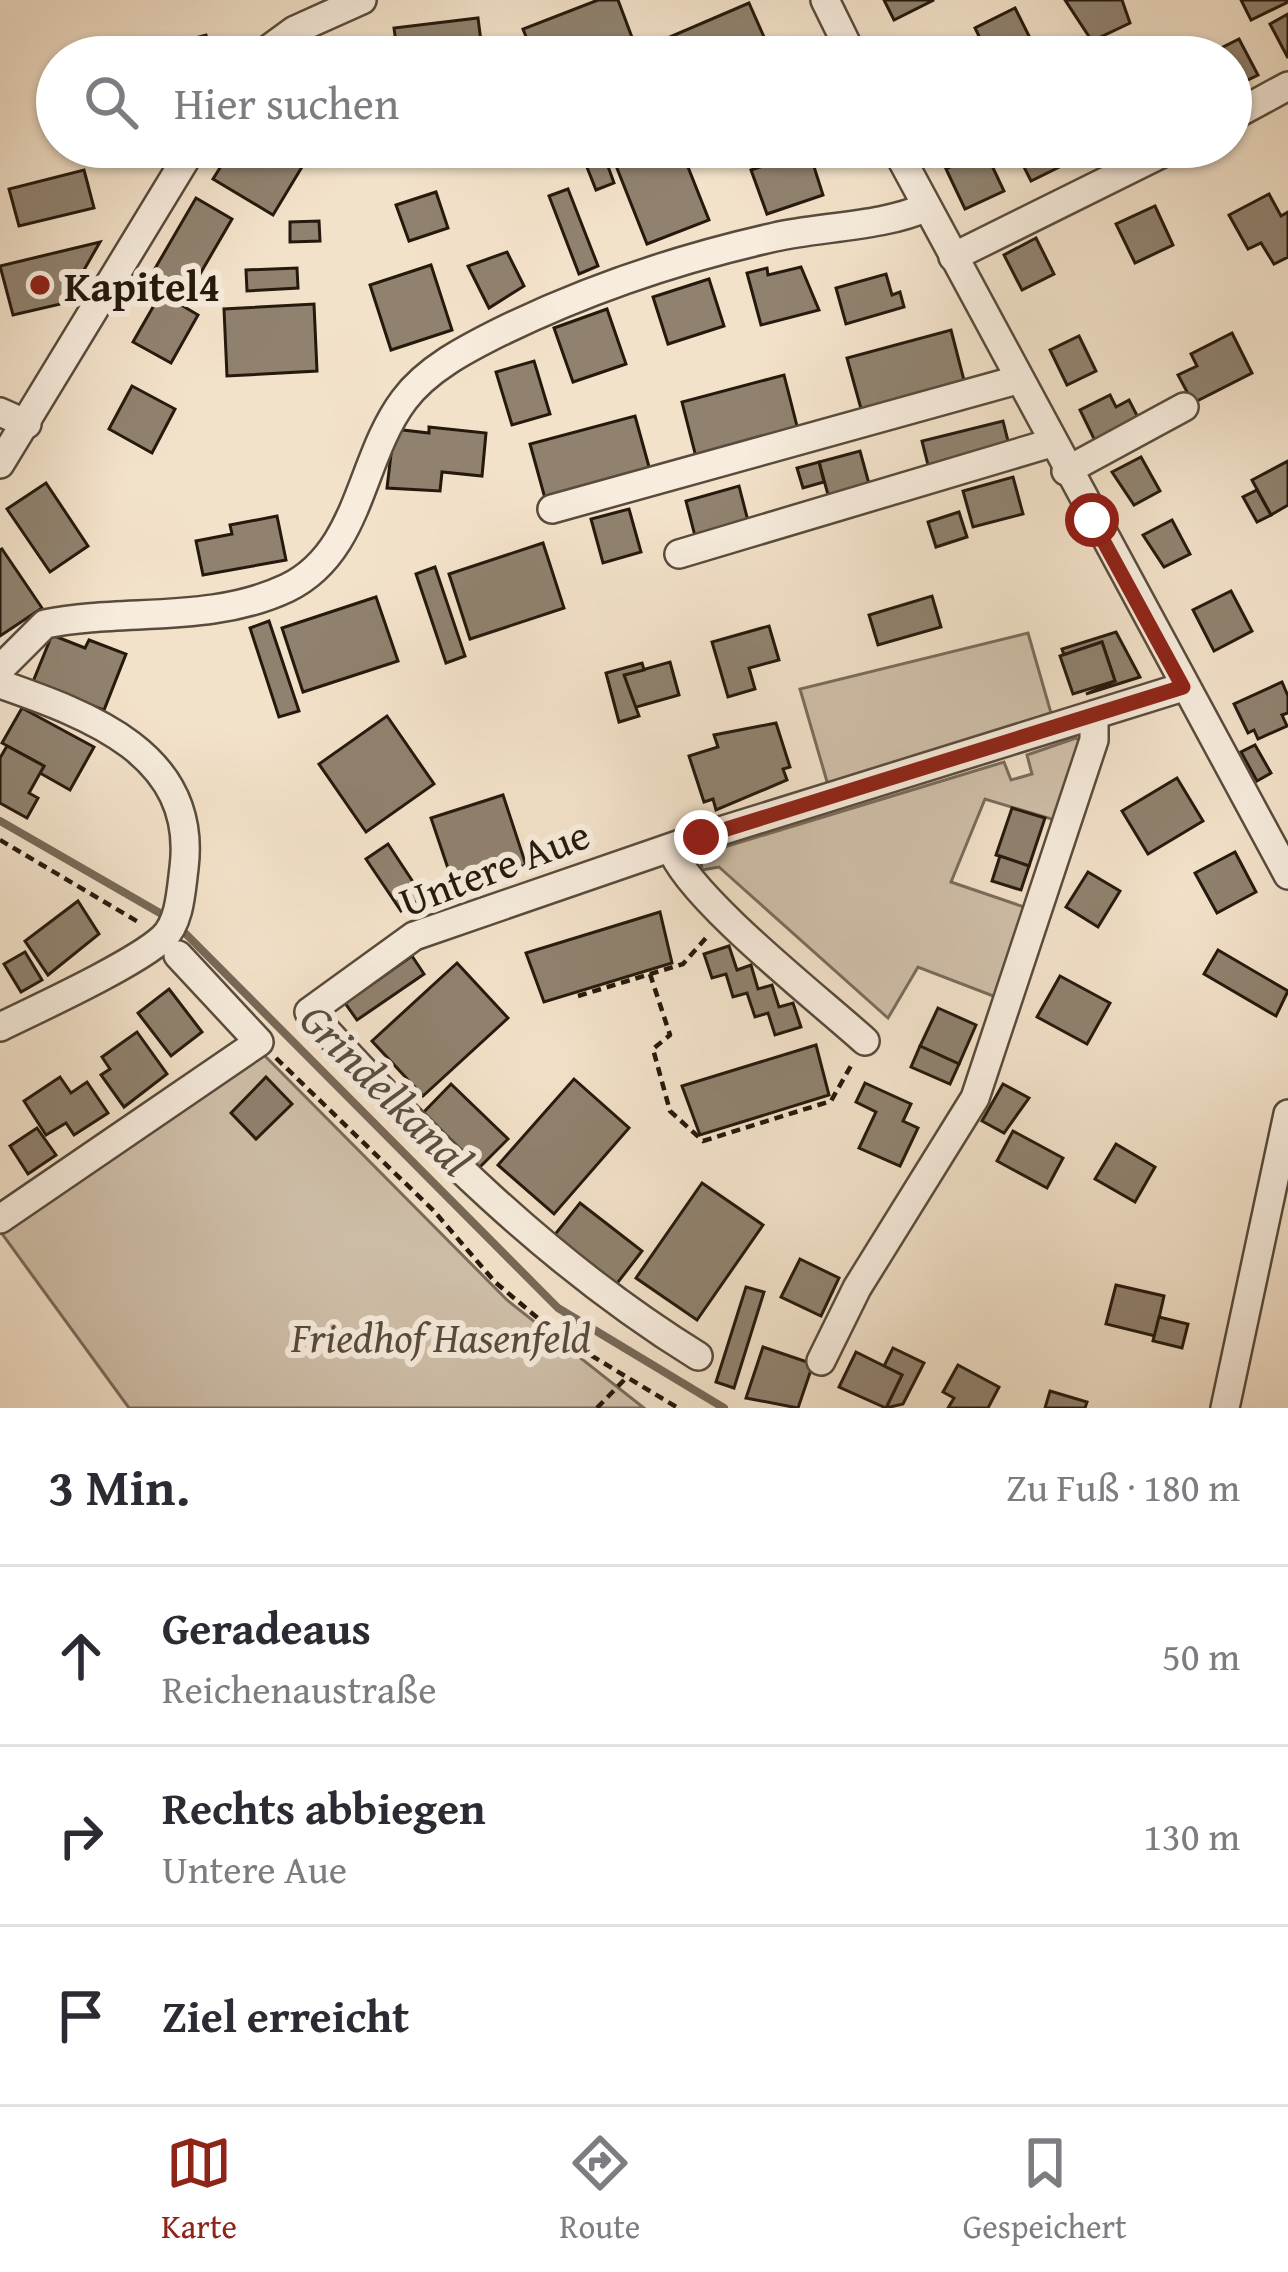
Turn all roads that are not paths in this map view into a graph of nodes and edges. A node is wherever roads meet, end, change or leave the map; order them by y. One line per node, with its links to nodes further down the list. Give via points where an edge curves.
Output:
1 (362, 0): 3 (street)
2 (825, 0): 4 (street)
3 (287, 36)
4 (843, 36)
5 (1288, 86): 6 (street)
6 (1252, 106)
7 (181, 168): 15 (street)
8 (906, 168): 10 (street)
9 (1132, 168): 11 (street)
10 (926, 207): 11 (street); 21 (street, via 675,264 500,333 407,395 384,429 350,521 313,572 258,598 186,613 45,624)
11 (953, 256): 12 (street)
12 (1017, 380): 16 (street); 19 (street)
13 (1184, 407): 18 (street)
14 (0, 412): 15 (street)
15 (27, 424): 17 (street)
16 (1051, 443): 18 (street); 20 (street)
17 (0, 464)
18 (1066, 472): 22 (street)
19 (552, 509)
20 (679, 554)
21 (1, 667): 27 (street, via 118,734 158,771 186,832)
22 (1183, 687): 23 (street, Untere Aue); 24 (street)
23 (1094, 715): 25 (street, Untere Aue); 33 (street, via 1094,740 975,1098)
24 (1276, 830): 26 (street)
25 (671, 848): 29 (street, via 710,898); 32 (street, Untere Aue, via 414,936 309,1012 473,1184 631,1315)
26 (1288, 875)
27 (172, 933): 28 (street); 31 (street, via 259,1042)
28 (0, 1027)
29 (865, 1041)
30 (1288, 1114): 34 (street)
31 (0, 1219)
32 (698, 1356)
33 (821, 1361)
34 (1225, 1408)

